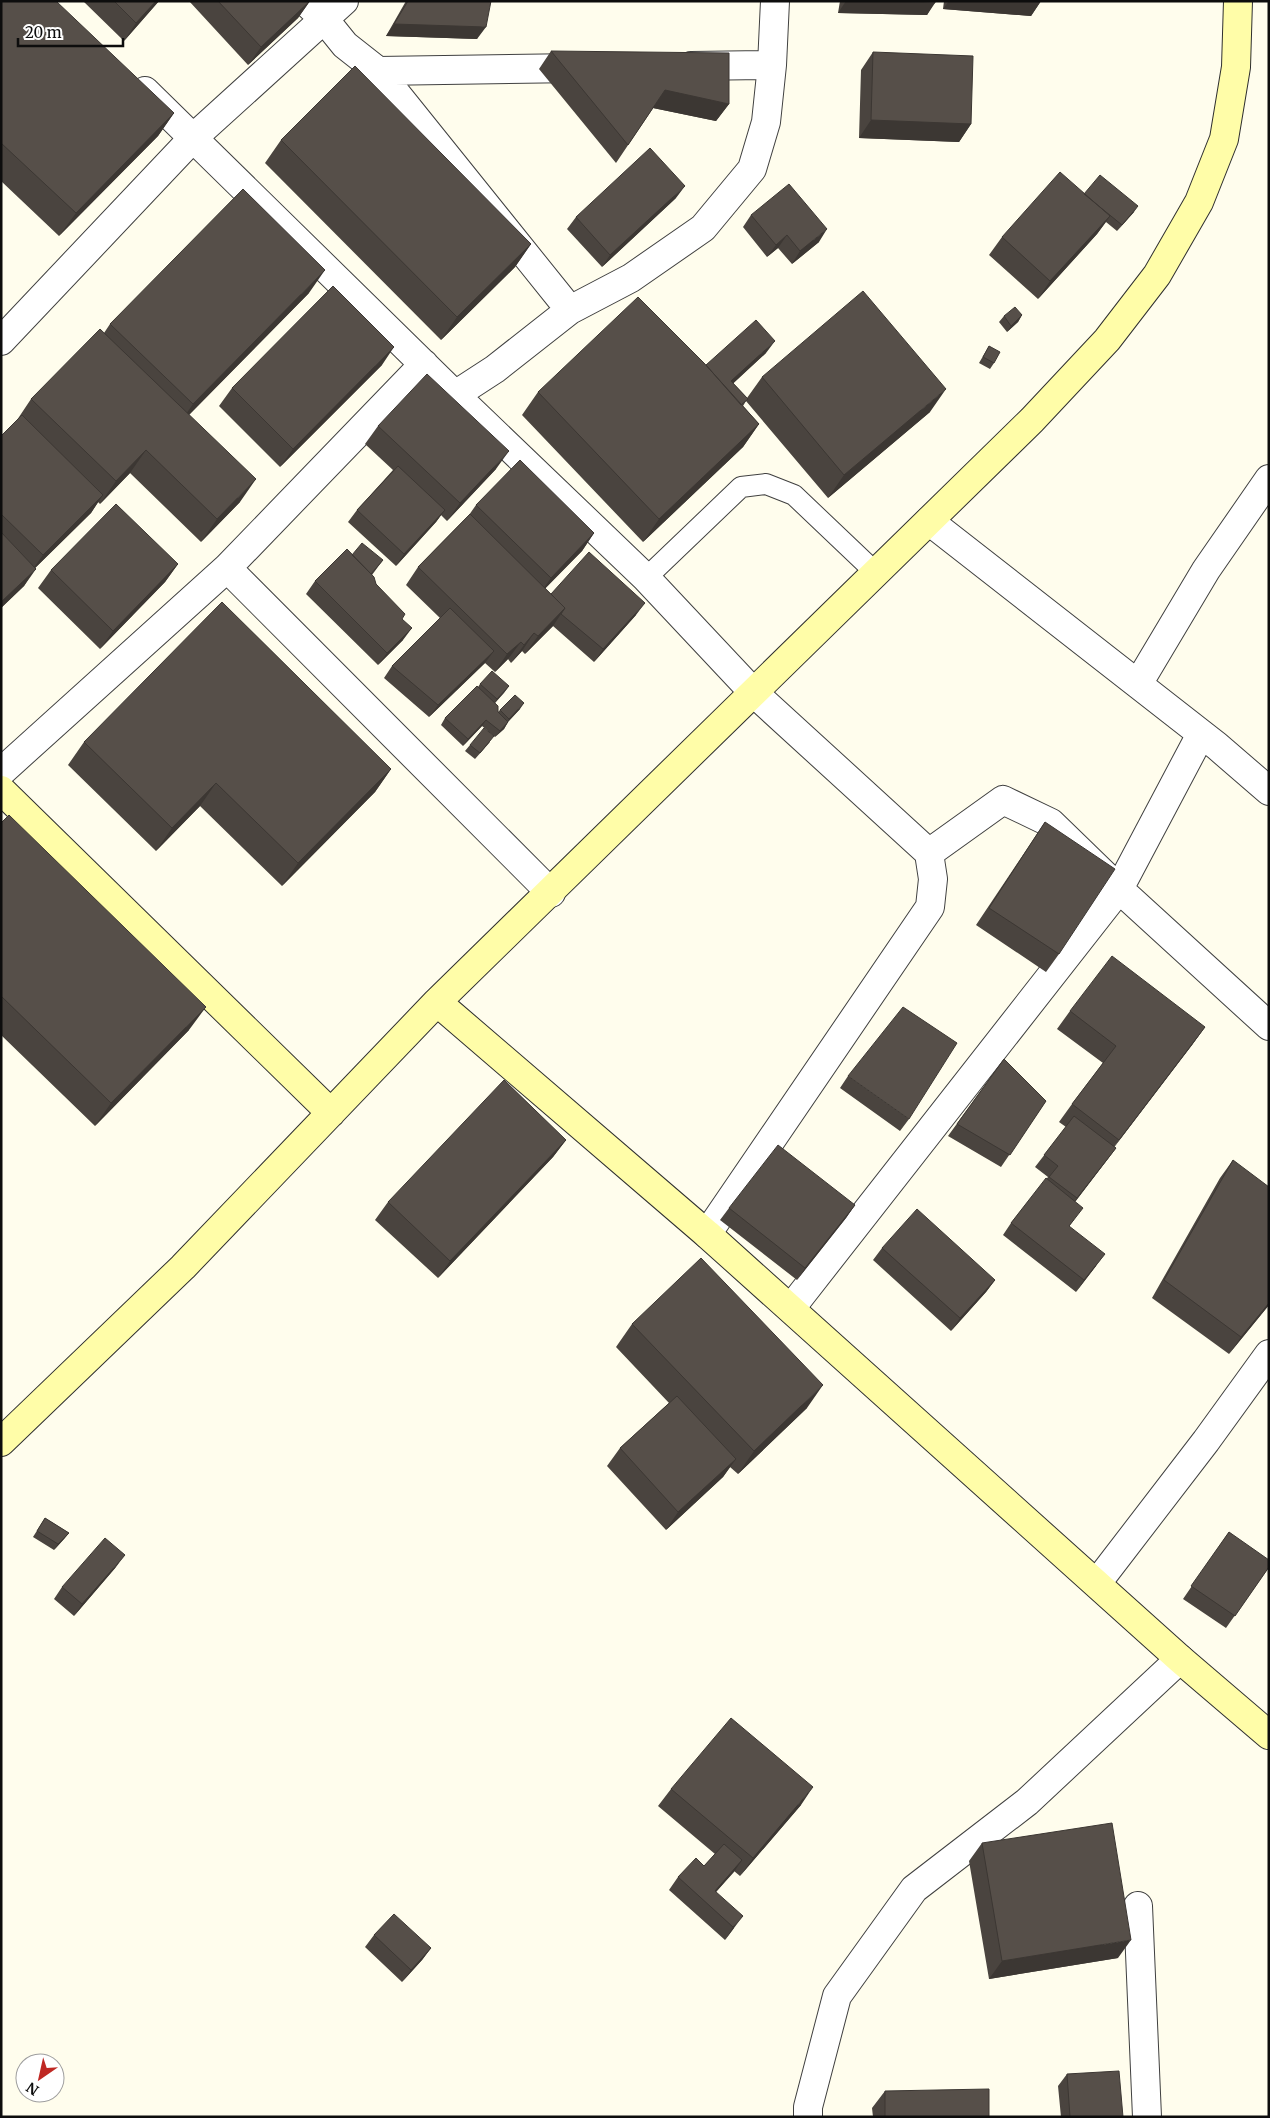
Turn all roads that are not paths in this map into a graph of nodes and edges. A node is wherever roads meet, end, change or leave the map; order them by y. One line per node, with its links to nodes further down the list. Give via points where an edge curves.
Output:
1 (344, 1): 4 (street)
2 (775, 1): 5 (street)
3 (1238, 1): 16 (street, via 1236,67 1224,139 1200,202 1157,275 1107,340)
4 (314, 10): 8 (street, via 345,45); 10 (street)
5 (772, 65): 6 (street); 11 (street, via 766,122 752,169 740,184 703,228 631,278)
6 (664, 66)
7 (605, 67): 8 (street)
8 (378, 71): 11 (street)
9 (130, 77): 10 (street)
10 (193, 138): 12 (street); 13 (street)
11 (570, 310): 14 (street, via 495,369)
12 (1, 341)
13 (424, 364): 14 (street); 17 (street)
14 (455, 395): 19 (street)
15 (1269, 480): 20 (street, via 1206,570)
16 (929, 521): 18 (street); 20 (street)
17 (227, 568): 23 (street); 28 (street)
18 (876, 573): 19 (lane, via 794,495 766,484 741,487); 21 (street)
19 (646, 578): 21 (street)
20 (1138, 684): 22 (street)
21 (754, 693): 26 (street); 28 (street)
22 (1201, 734): 25 (street); 27 (street)
23 (1, 772)
24 (1, 790): 31 (street)
25 (1269, 791)
26 (929, 854): 27 (street, via 1004,800 1051,823); 32 (street, via 933,879 930,907)
27 (1119, 888): 30 (street); 33 (street)
28 (551, 893): 29 (street)
29 (437, 1002): 31 (street); 32 (street)
30 (1269, 1026)
31 (331, 1113): 35 (street, via 183,1267)
32 (707, 1234): 33 (street)
33 (791, 1308): 36 (street)
34 (1269, 1354): 36 (street)
35 (1, 1442)
36 (1096, 1583): 37 (street)
37 (1180, 1658): 38 (street); 40 (street, via 1026,1802 914,1889 837,1996)
38 (1269, 1735)
39 (1138, 1906): 41 (street)
40 (808, 2117)
41 (1147, 2117)

